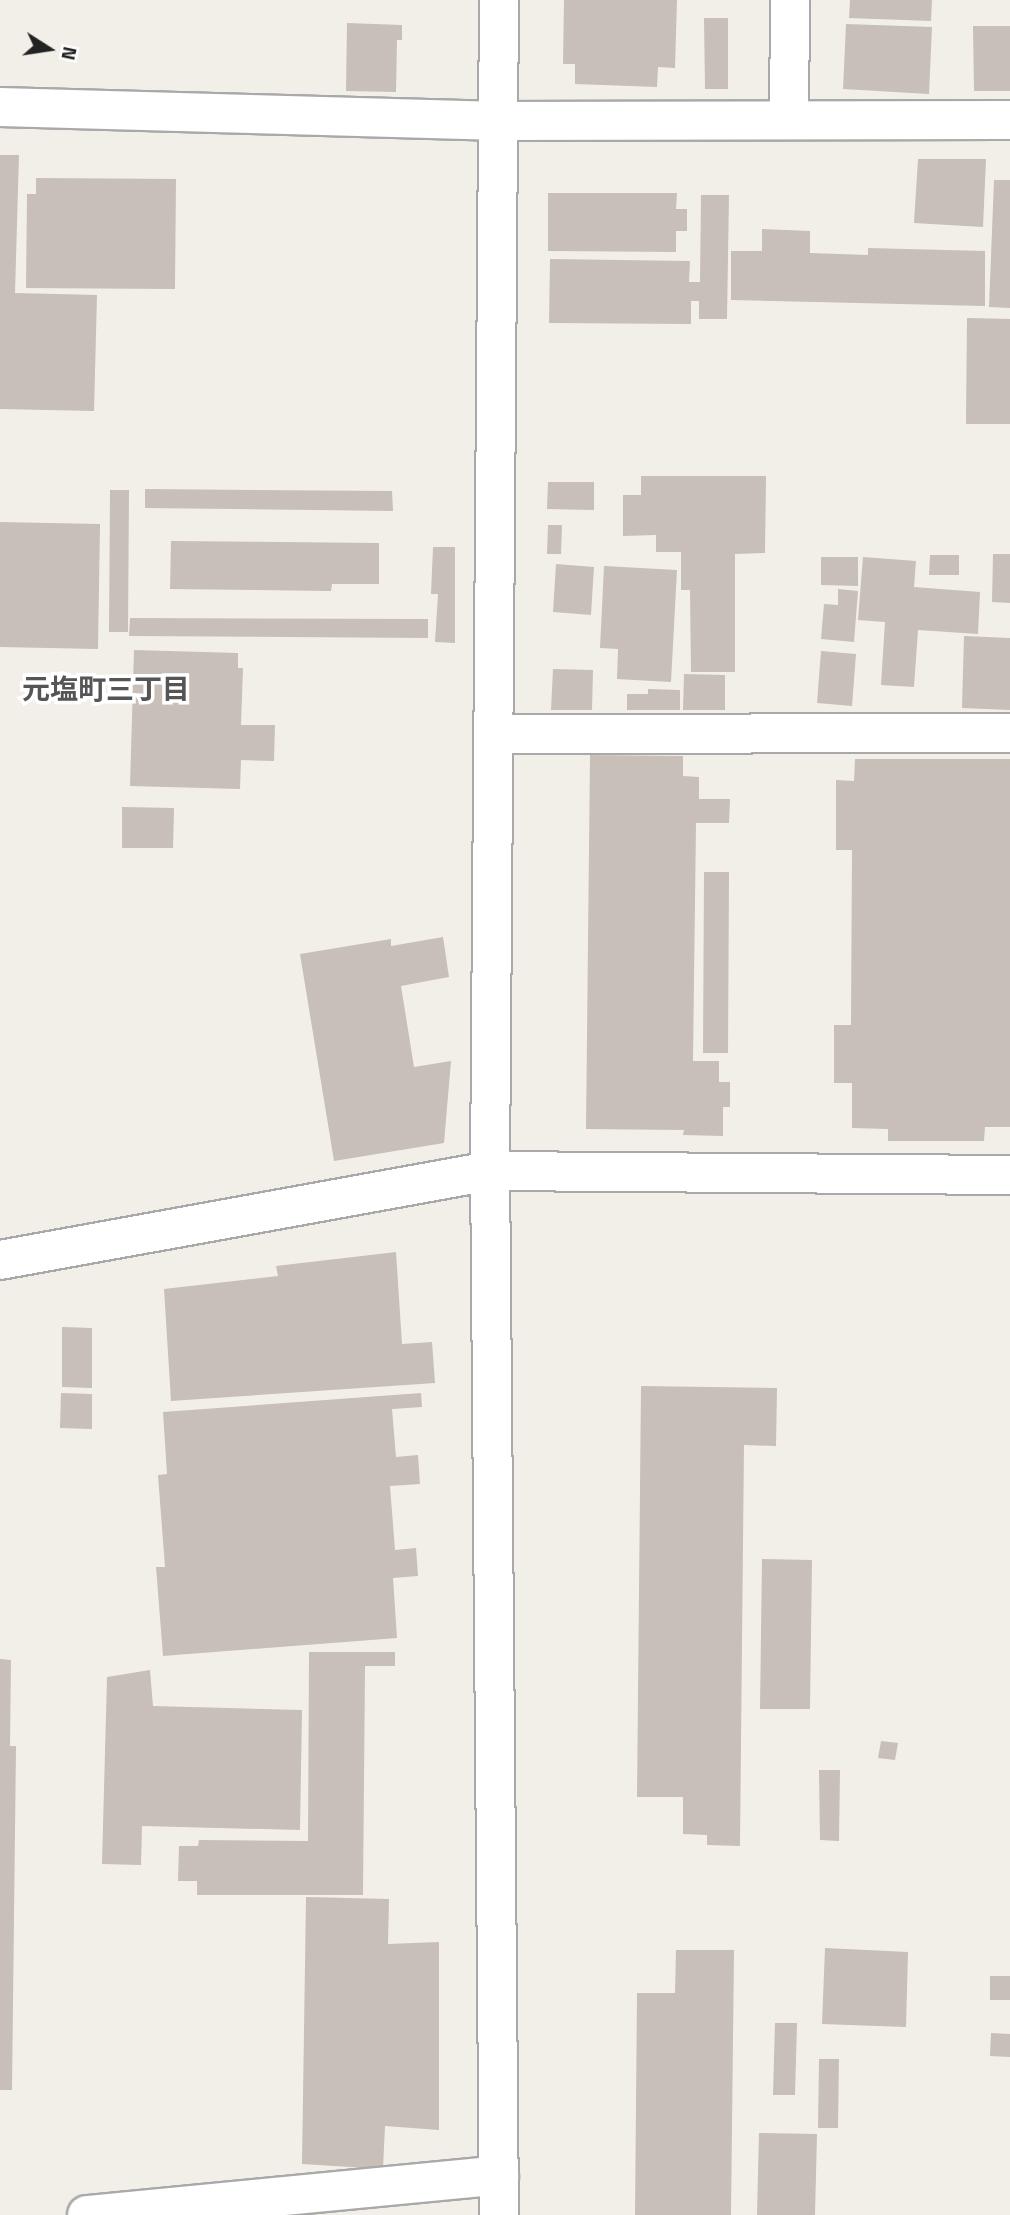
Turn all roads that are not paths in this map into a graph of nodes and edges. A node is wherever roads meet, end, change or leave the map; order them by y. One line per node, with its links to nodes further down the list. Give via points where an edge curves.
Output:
1 (499, 0): 6 (street)
2 (790, 0): 4 (street)
3 (0, 107): 6 (street)
4 (789, 119): 5 (street); 6 (street)
5 (1010, 120)
6 (496, 121): 8 (street)
7 (1010, 733): 8 (street)
8 (494, 734): 9 (street)
9 (489, 1171): 10 (street); 11 (street); 12 (street)
10 (1010, 1175)
11 (0, 1260)
12 (499, 2175): 13 (street); 14 (street)
13 (87, 2215)
14 (499, 2215)

